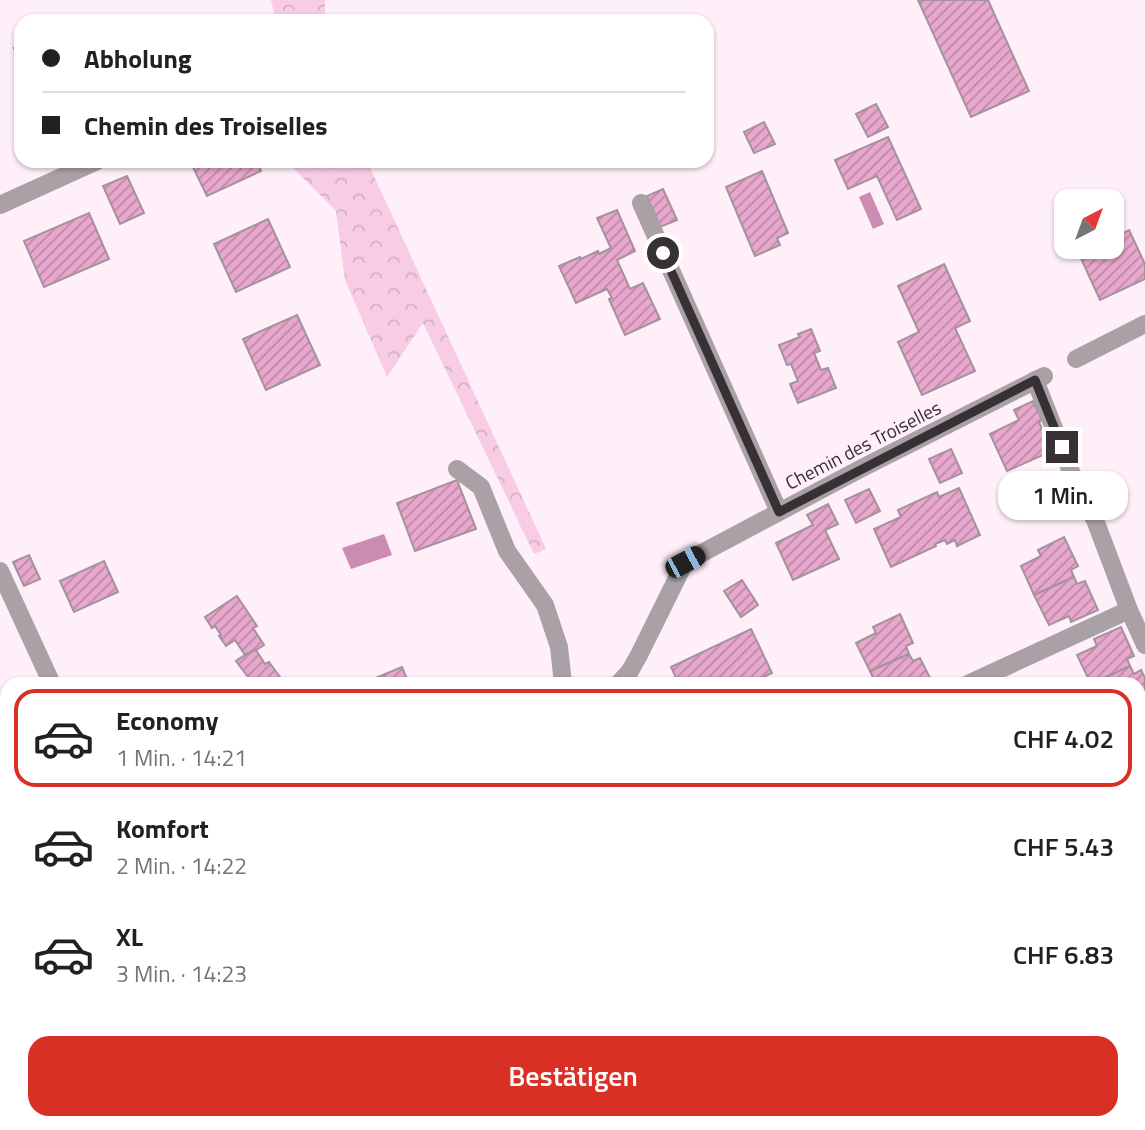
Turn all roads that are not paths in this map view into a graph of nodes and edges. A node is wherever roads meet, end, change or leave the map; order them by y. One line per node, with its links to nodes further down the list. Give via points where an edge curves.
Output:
1 (82, 168): 3 (street)
2 (641, 204): 7 (street)
3 (0, 205)
4 (1145, 324): 5 (street)
5 (1076, 359)
6 (457, 469): 12 (street, via 481,487 507,551 545,605 559,647)
7 (779, 512): 9 (street, Chemin des Troiselles, via 1039,378 1079,492 1095,520); 13 (street, Chemin des Troiselles, via 685,562)
8 (0, 571): 11 (street)
9 (1129, 610): 10 (street, Chemin des Troiselles); 14 (street)
10 (1145, 645)
11 (49, 677)
12 (562, 677)
13 (624, 677)
14 (983, 677)

